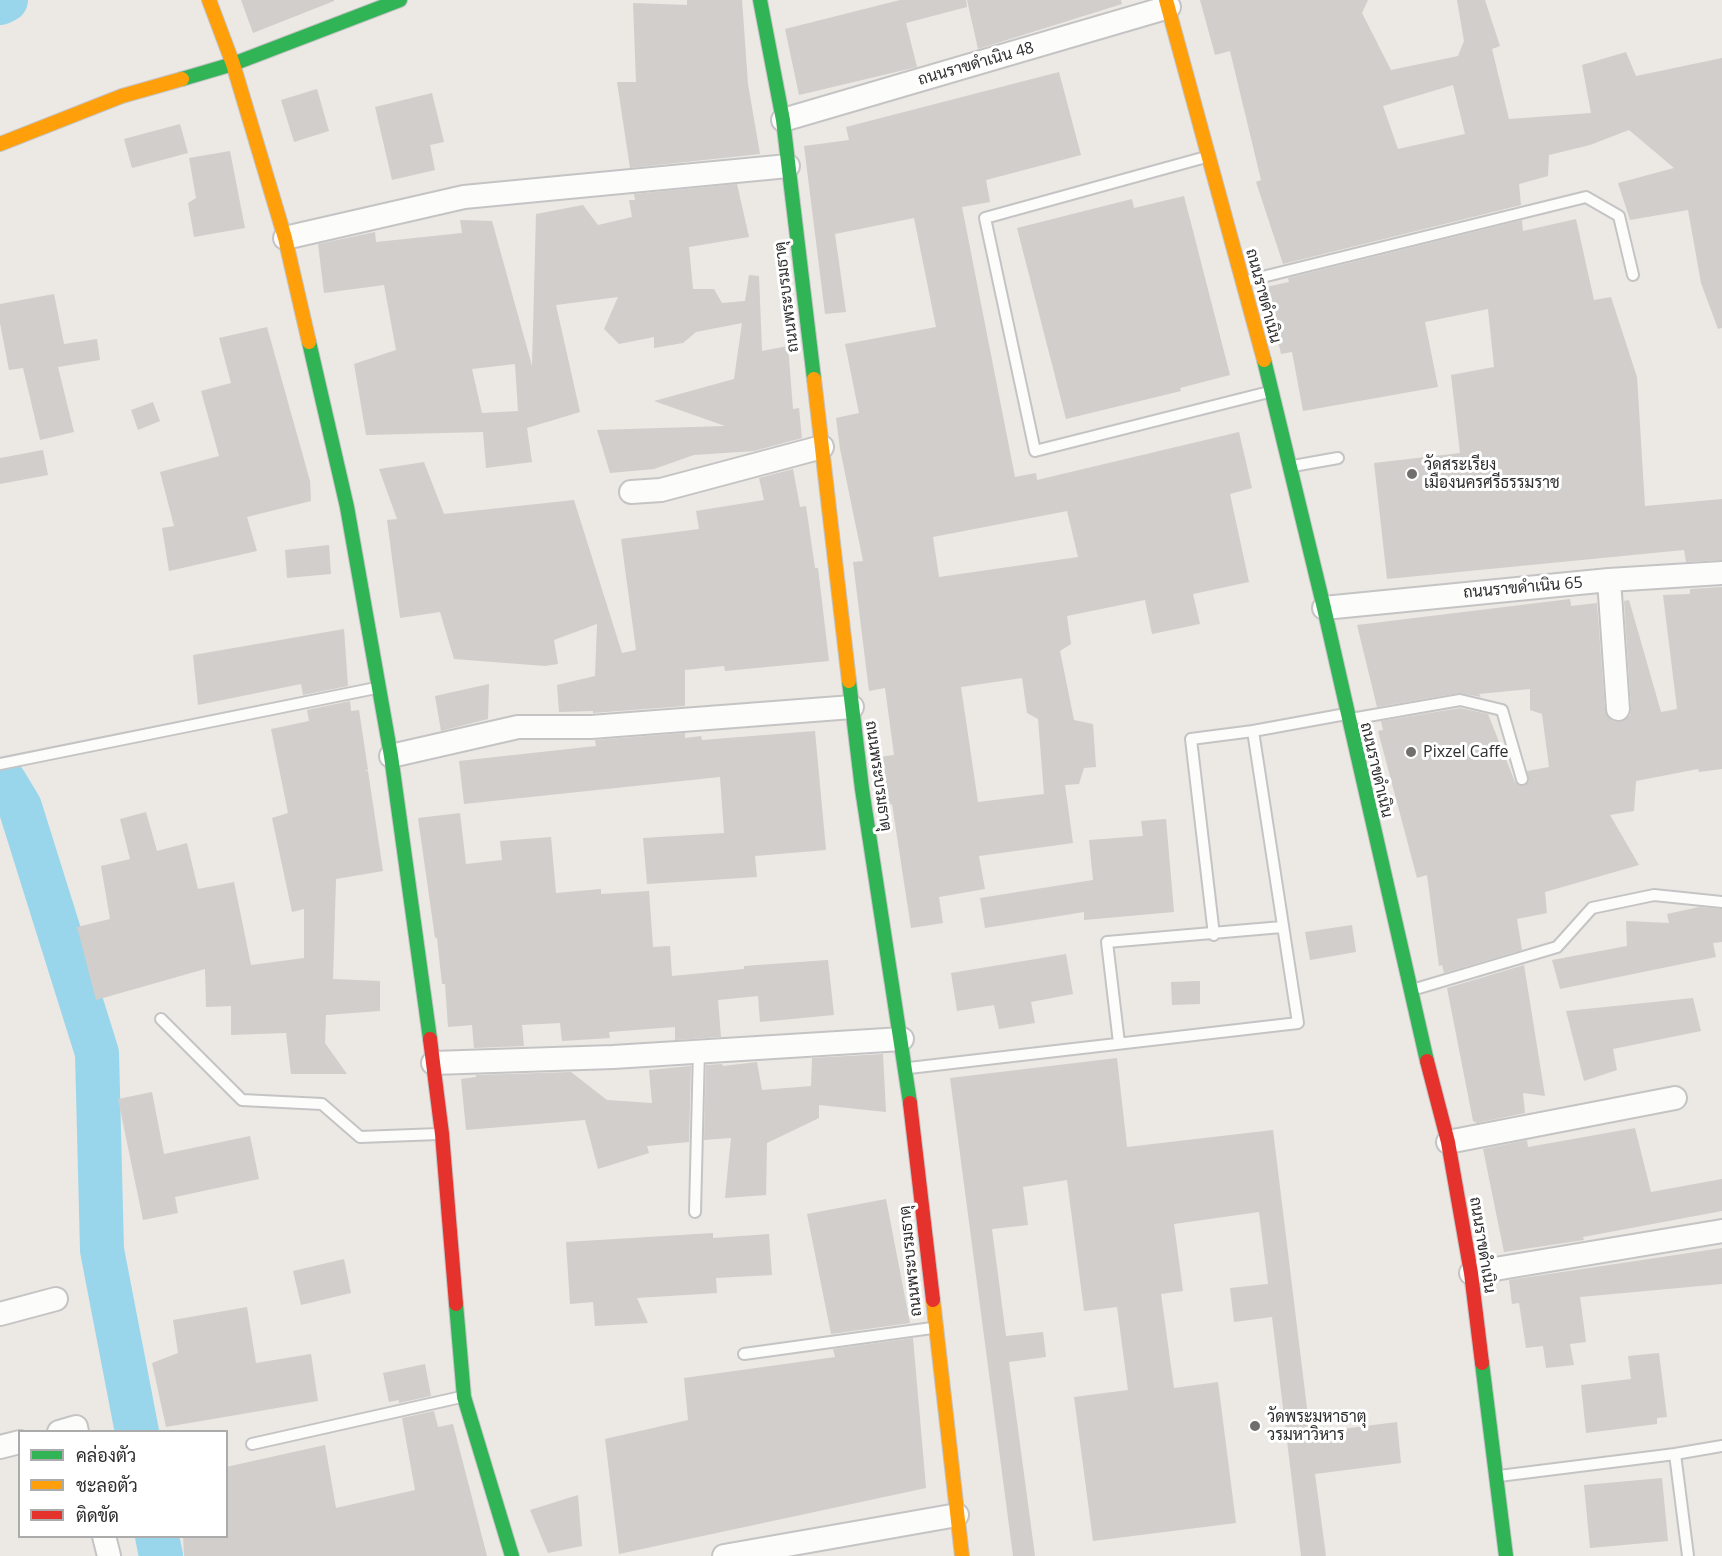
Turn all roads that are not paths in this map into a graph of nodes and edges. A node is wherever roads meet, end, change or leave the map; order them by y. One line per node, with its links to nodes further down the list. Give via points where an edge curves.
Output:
1 (209, 0): 6 (street)
2 (400, 0): 5 (street)
3 (760, 0): 7 (street, ถนนพระบรมธาตุ)
4 (1168, 4): 7 (street, ถนนราขดำเนิน 48); 9 (street, ถนนราขดำเนิน)
5 (366, 5): 6 (street)
6 (233, 64): 8 (street, via 122,96); 11 (street)
7 (783, 120): 10 (street, ถนนพระบรมธาตุ)
8 (0, 144)
9 (1209, 156): 13 (street, ถนนราขดำเนิน); 14 (lane, via 986,218 1035,451)
10 (788, 166): 11 (street, via 464,197); 15 (street, ถนนพระบรมธาตุ)
11 (285, 238): 22 (street, via 346,507)
12 (1633, 275): 13 (lane, via 1619,216 1586,197)
13 (1243, 282): 14 (street, ถนนราขดำเนิน)
14 (1272, 391): 17 (street, ถนนราขดำเนิน)
15 (822, 447): 18 (street, via 661,490); 23 (street, ถนนพระบรมธาตุ)
16 (1338, 458): 17 (lane)
17 (1290, 466): 21 (street, ถนนราขดำเนิน)
18 (631, 492)
19 (1722, 573): 20 (street, ถนนราขดำเนิน 65)
20 (1609, 580): 21 (street, ถนนราขดำเนิน 65); 24 (street)
21 (1324, 608): 25 (street, ถนนราขดำเนิน)
22 (379, 687): 27 (street); 28 (lane)
23 (852, 707): 27 (street, via 591,727 518,727); 35 (street, ถนนพระบรมธาตุ)
24 (1618, 709)
25 (1347, 717): 26 (lane); 29 (lane, via 1460,700 1502,710); 33 (street, ถนนราขดำเนิน)
26 (1253, 731): 31 (lane); 32 (lane, via 1191,739)
27 (391, 756): 38 (street)
28 (0, 764)
29 (1522, 779)
30 (1722, 902): 33 (lane, via 1654,895 1592,908 1557,947)
31 (1281, 927): 32 (lane); 36 (lane, via 1298,1023)
32 (1214, 935): 36 (lane, via 1107,942)
33 (1409, 991): 42 (street, ถนนราขดำเนิน)
34 (161, 1018): 41 (lane, via 242,1100 322,1104 360,1137)
35 (902, 1039): 37 (street); 39 (street, ถนนพระบรมธาตุ)
36 (1119, 1043): 39 (lane)
37 (699, 1050): 38 (street); 43 (lane)
38 (433, 1064): 41 (street)
39 (906, 1068): 48 (street, ถนนพระบรมธาตุ)
40 (1676, 1098): 42 (street)
41 (442, 1134): 50 (street)
42 (1448, 1142): 45 (street, ถนนราขดำเนิน)
43 (695, 1212)
44 (1722, 1232): 45 (street)
45 (1471, 1273): 58 (street, ถนนราขดำเนิน)
46 (56, 1299): 47 (street)
47 (0, 1314)
48 (935, 1328): 49 (lane); 59 (street, ถนนพระบรมธาตุ)
49 (744, 1354)
50 (464, 1396): 54 (lane); 62 (street)
51 (63, 1430): 52 (street)
52 (77, 1430)
53 (18, 1442): 56 (street)
54 (252, 1444)
55 (1722, 1446): 57 (lane)
56 (0, 1447)
57 (1676, 1454): 58 (lane); 66 (lane)
58 (1496, 1477): 65 (street, ถนนราขดำเนิน)
59 (957, 1515): 63 (street); 64 (street, ถนนพระบรมธาตุ)
60 (105, 1538): 61 (street)
61 (110, 1556)
62 (512, 1556)
63 (724, 1556)
64 (963, 1556)
65 (1506, 1556)
66 (1688, 1556)

